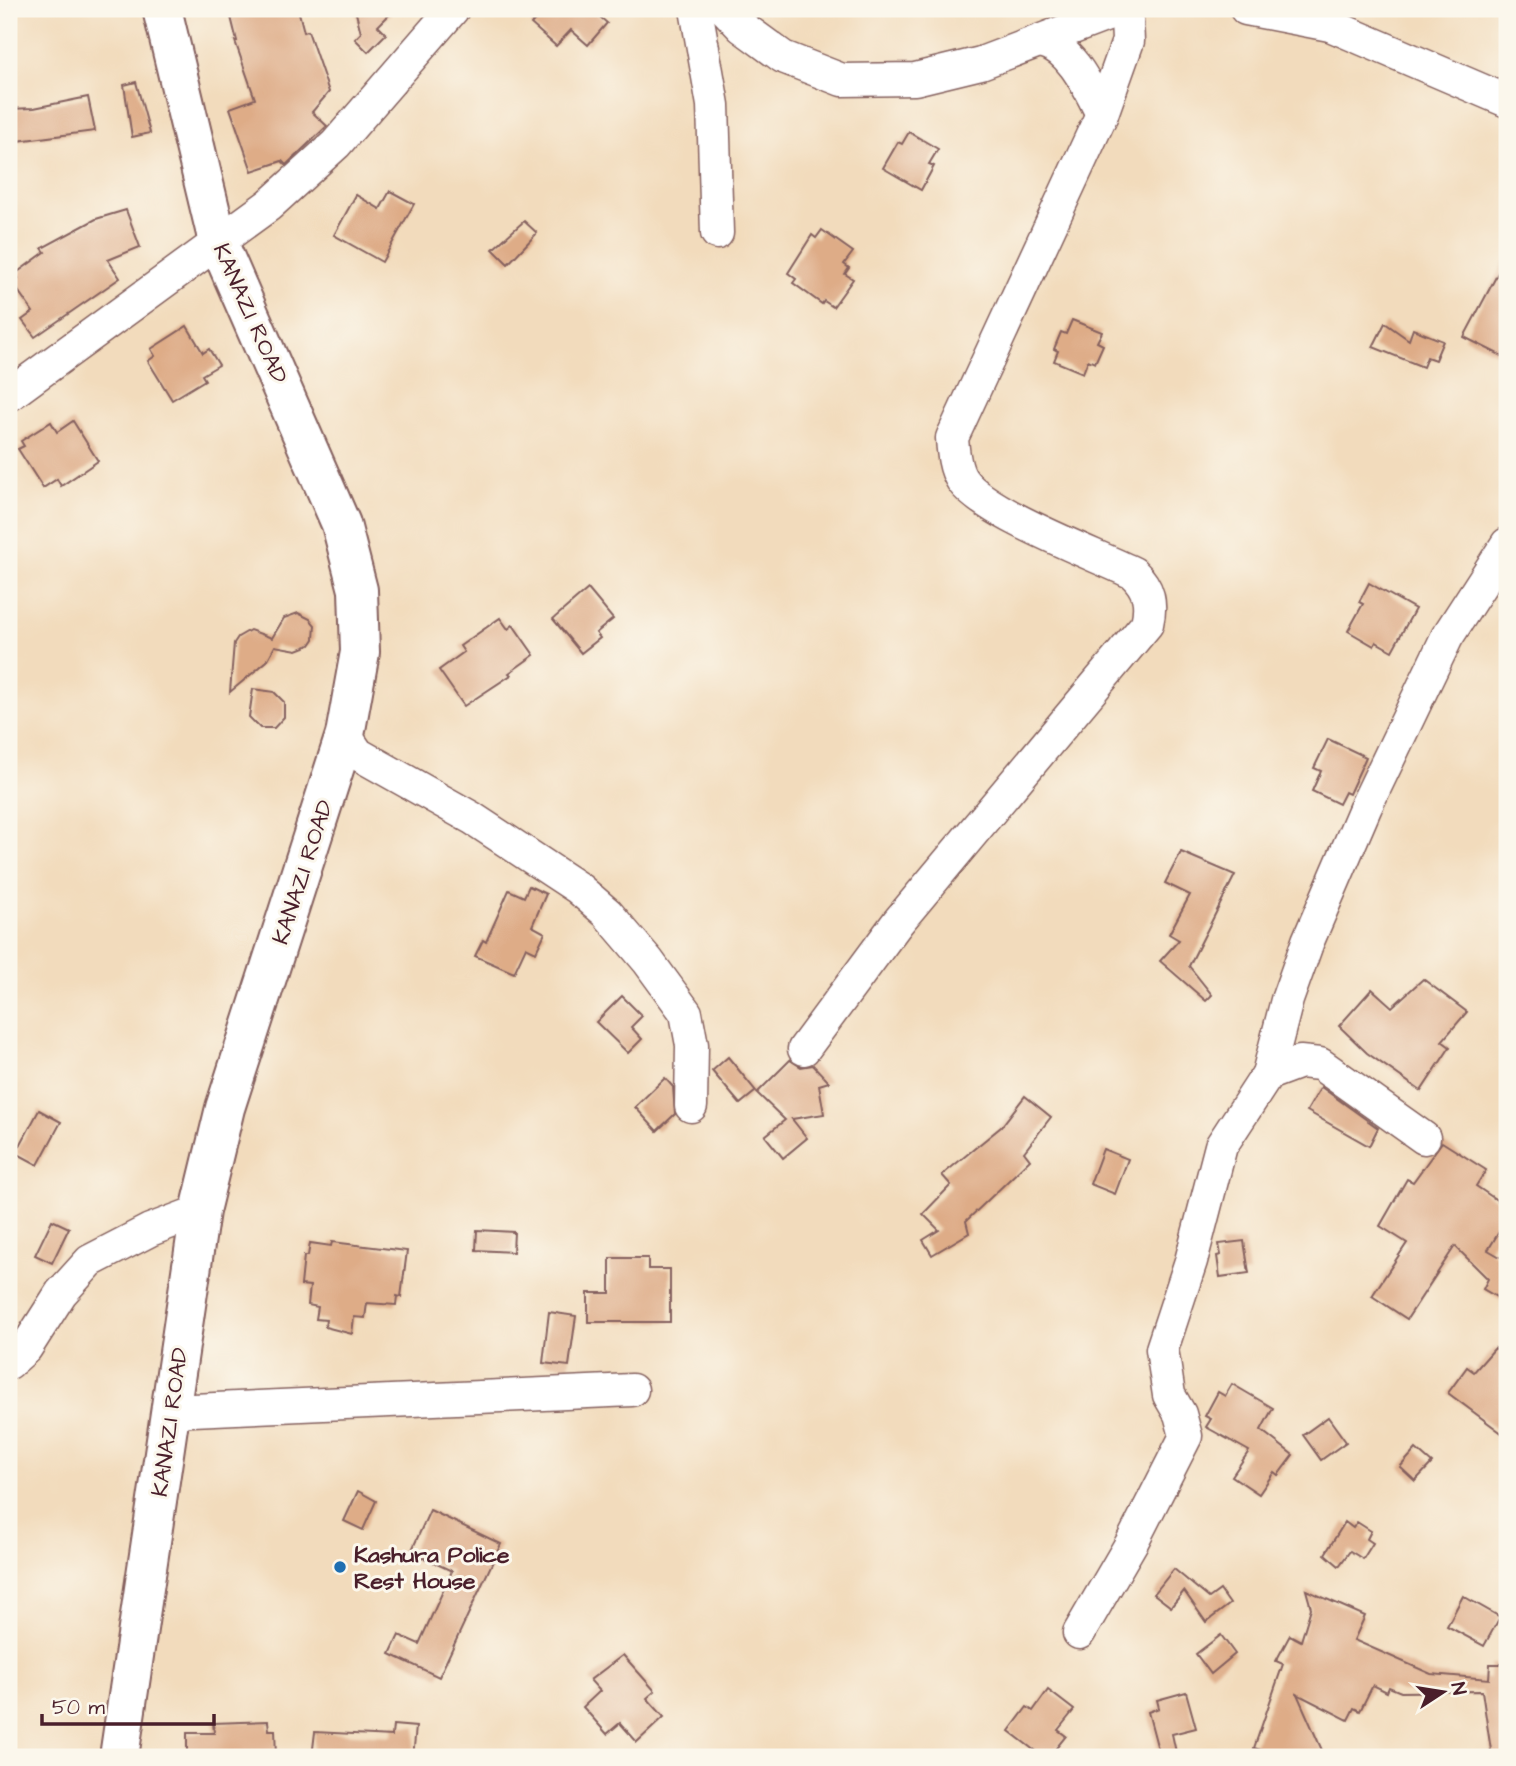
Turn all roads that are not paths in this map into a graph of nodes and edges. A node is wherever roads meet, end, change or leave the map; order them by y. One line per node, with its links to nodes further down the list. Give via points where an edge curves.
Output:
1 (162, 9): 11 (main road, KANAZI ROAD)
2 (453, 9): 11 (street, via 336,144 269,205)
3 (696, 9): 10 (street, via 713,105)
4 (725, 9): 7 (street, via 783,57 842,80 915,79 981,63)
5 (1122, 9): 7 (street); 9 (street, via 1128,41)
6 (1246, 9): 8 (street, via 1329,25)
7 (1041, 41): 9 (street, via 1052,43 1066,56)
8 (1507, 101)
9 (1102, 114): 15 (street, via 962,410 952,446 962,480 979,495 1023,524 1133,573 1143,583 1151,605 1147,624 898,922)
10 (717, 233)
11 (218, 242): 12 (street); 14 (main road, KANAZI ROAD, via 341,524 358,590 360,652)
12 (9, 395)
13 (1507, 544): 16 (street, via 1447,637 1366,806 1308,941)
14 (345, 735): 17 (street, via 358,754 472,818 578,888 607,914 686,1013 692,1045); 19 (main road, KANAZI ROAD, via 225,1108)
15 (804, 1049)
16 (1268, 1073): 18 (street, via 1300,1062 1320,1065); 23 (street, via 1220,1146 1191,1261 1162,1349 1169,1395 1185,1436 1132,1542)
17 (691, 1106)
18 (1424, 1138)
19 (200, 1211): 20 (street, via 90,1261 61,1293 26,1348); 22 (main road, KANAZI ROAD)
20 (9, 1363)
21 (632, 1390): 22 (street)
22 (171, 1411): 24 (main road, KANAZI ROAD)
23 (1079, 1633)
24 (120, 1757)

